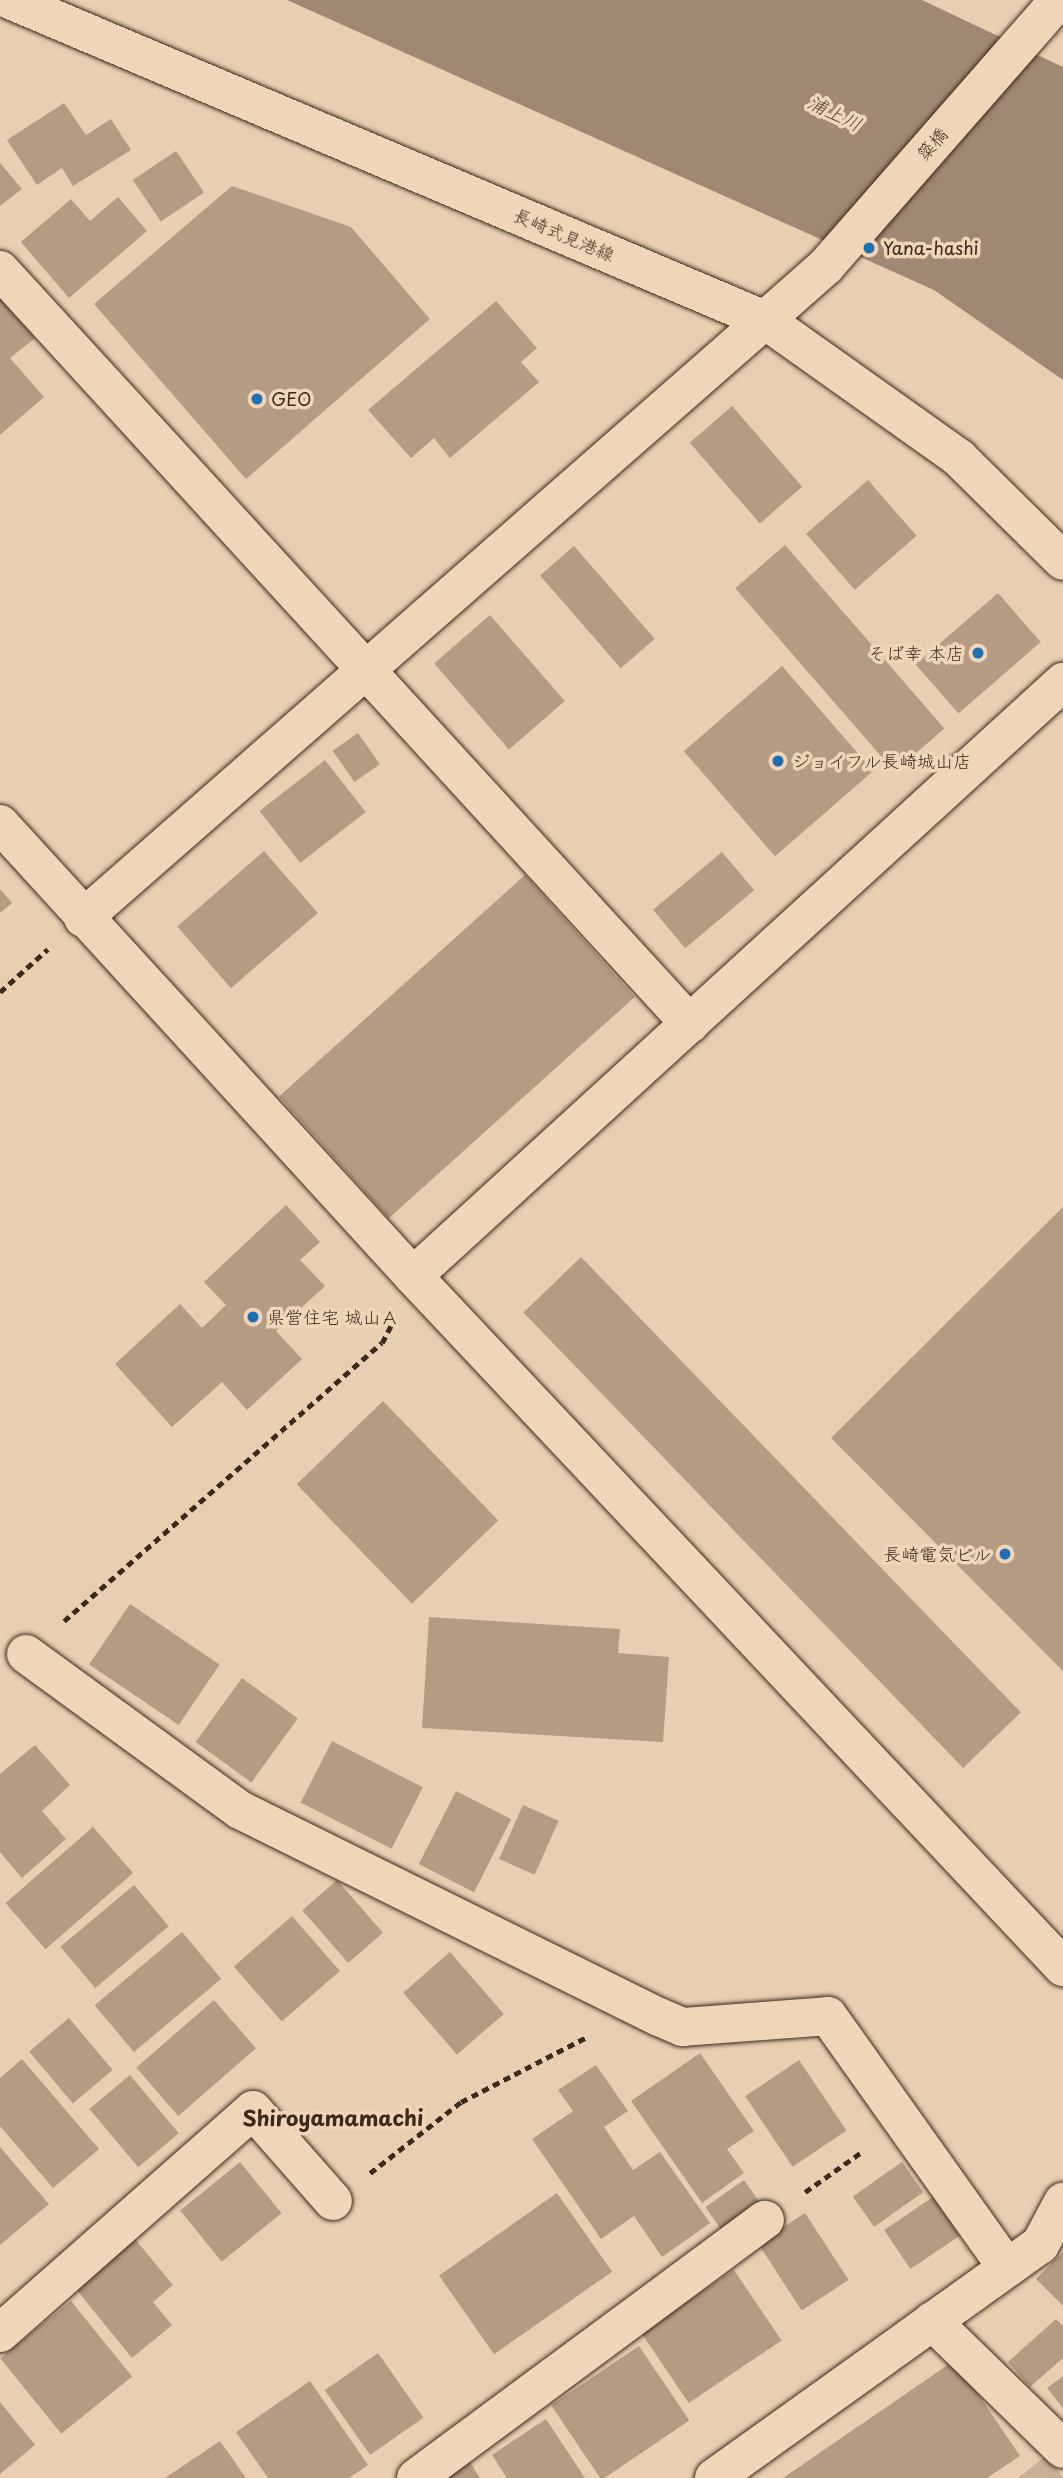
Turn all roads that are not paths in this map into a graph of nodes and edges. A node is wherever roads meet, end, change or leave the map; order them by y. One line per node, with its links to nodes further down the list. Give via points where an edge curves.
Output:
1 (10, 0): 4 (street, 長崎式見港線)
2 (1050, 6): 4 (street, 簗橋, via 826,266)
3 (0, 270): 6 (street)
4 (765, 320): 5 (street, 長崎式見港線, via 959,458); 6 (street, 簗橋)
5 (1063, 561)
6 (363, 667): 9 (street, 簗橋); 10 (street)
7 (1063, 682): 10 (street)
8 (0, 824): 9 (street)
9 (83, 918): 11 (street)
10 (690, 1024): 11 (street)
11 (413, 1276): 13 (street)
12 (26, 1654): 17 (street, via 240,1810 683,2027 828,2016)
13 (1063, 1966)
14 (333, 2201): 19 (street, via 253,2110)
15 (1063, 2202): 17 (street, via 1040,2245)
16 (765, 2220): 21 (street)
17 (1007, 2268): 18 (street)
18 (932, 2321): 20 (street); 22 (street)
19 (0, 2333)
20 (1063, 2449)
21 (416, 2478)
22 (714, 2478)

